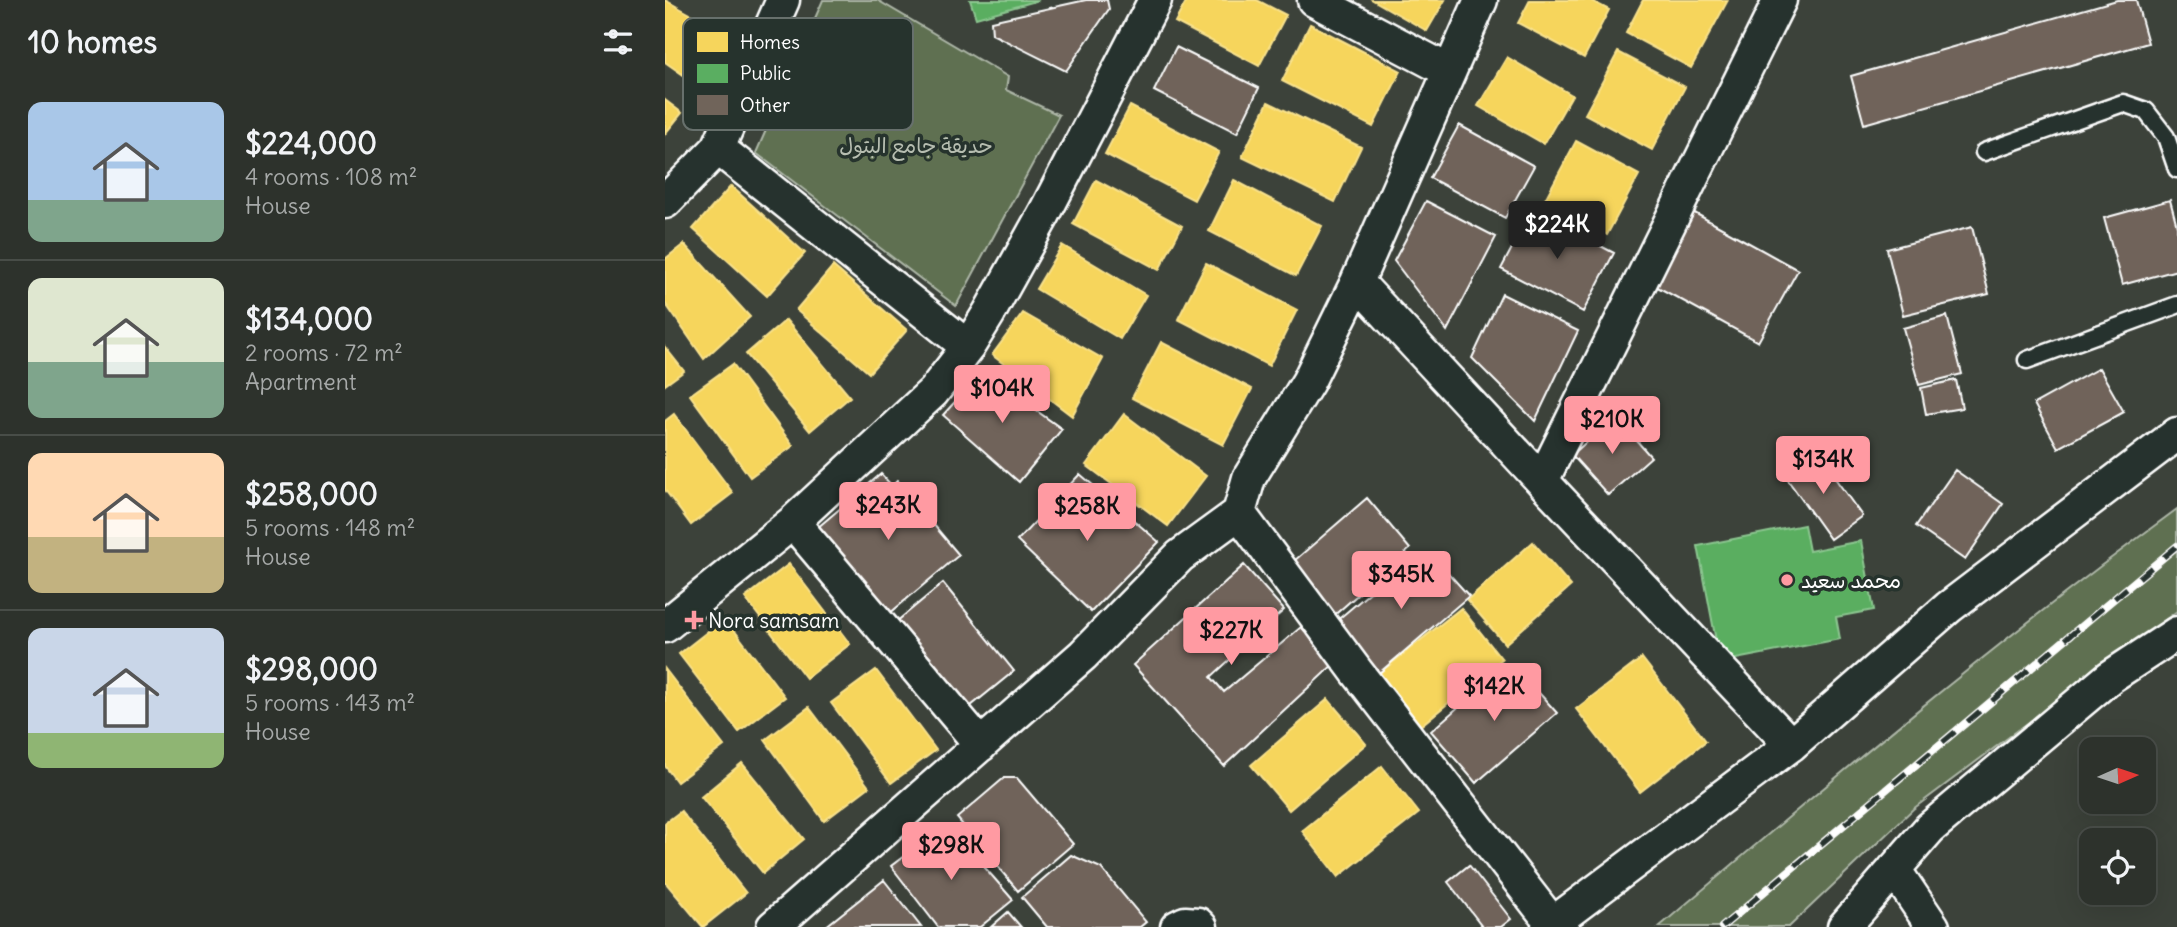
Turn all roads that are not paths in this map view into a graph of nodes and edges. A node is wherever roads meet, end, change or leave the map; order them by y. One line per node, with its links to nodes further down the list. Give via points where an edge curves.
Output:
1 (783, 0): 6 (street)
2 (1155, 0): 15 (street, via 1044,214)
3 (1314, 0): 7 (street)
4 (1481, 0): 7 (street)
5 (1780, 0): 18 (street)
6 (775, 18)
7 (1449, 71): 13 (street)
8 (726, 130): 9 (street)
9 (718, 149): 12 (street); 15 (street)
10 (1985, 152): 11 (lane, via 2123,103 2146,111 2166,137)
11 (2177, 169)
12 (665, 202)
13 (1357, 282): 18 (street); 19 (street, via 1308,382 1249,478)
14 (2177, 305): 16 (lane)
15 (968, 347): 20 (street, via 933,392)
16 (2027, 360)
17 (2177, 434): 23 (street, via 1949,607)
18 (1542, 481): 23 (street)
19 (1239, 513): 24 (street, via 1180,556 1083,655); 26 (street)
20 (793, 522): 21 (street); 24 (street)
21 (665, 626)
22 (2177, 633): 25 (street, via 2110,677 1930,828)
23 (1791, 744): 26 (street)
24 (981, 745): 27 (street)
25 (1894, 869): 30 (street); 31 (street)
26 (1550, 925)
27 (773, 927)
28 (1177, 927): 29 (street, via 1185,923)
29 (1201, 927)
30 (1844, 927)
31 (1933, 927)

